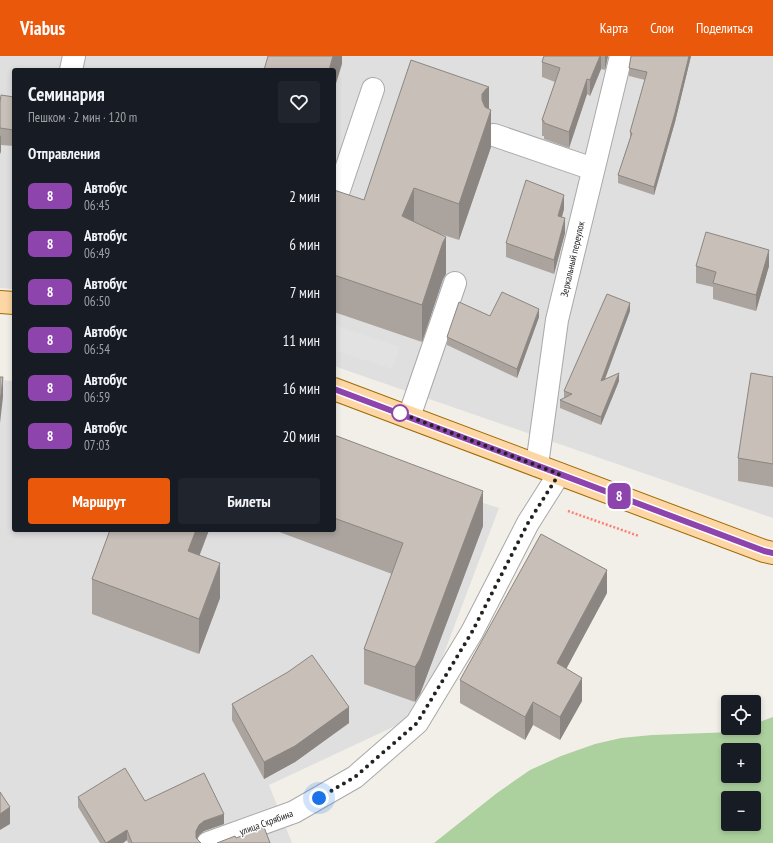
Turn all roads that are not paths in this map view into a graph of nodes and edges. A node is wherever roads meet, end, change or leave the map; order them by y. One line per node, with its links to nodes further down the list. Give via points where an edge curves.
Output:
1 (74, 56): 3 (street)
2 (620, 56): 6 (street, Зеркальный переулок)
3 (71, 68)
4 (373, 89): 7 (street)
5 (494, 135): 6 (street)
6 (593, 169): 13 (street, Зеркальный переулок, via 557,320)
7 (336, 194)
8 (455, 283): 12 (street)
9 (0, 302): 10 (main road)
10 (12, 303)
11 (336, 390): 12 (main road)
12 (410, 417): 13 (main road)
13 (537, 465): 14 (main road)
14 (559, 474): 15 (main road); 16 (street, улица Скрябина, via 528,523 472,632 417,723 355,777 294,812)
15 (773, 553)
16 (208, 843)

